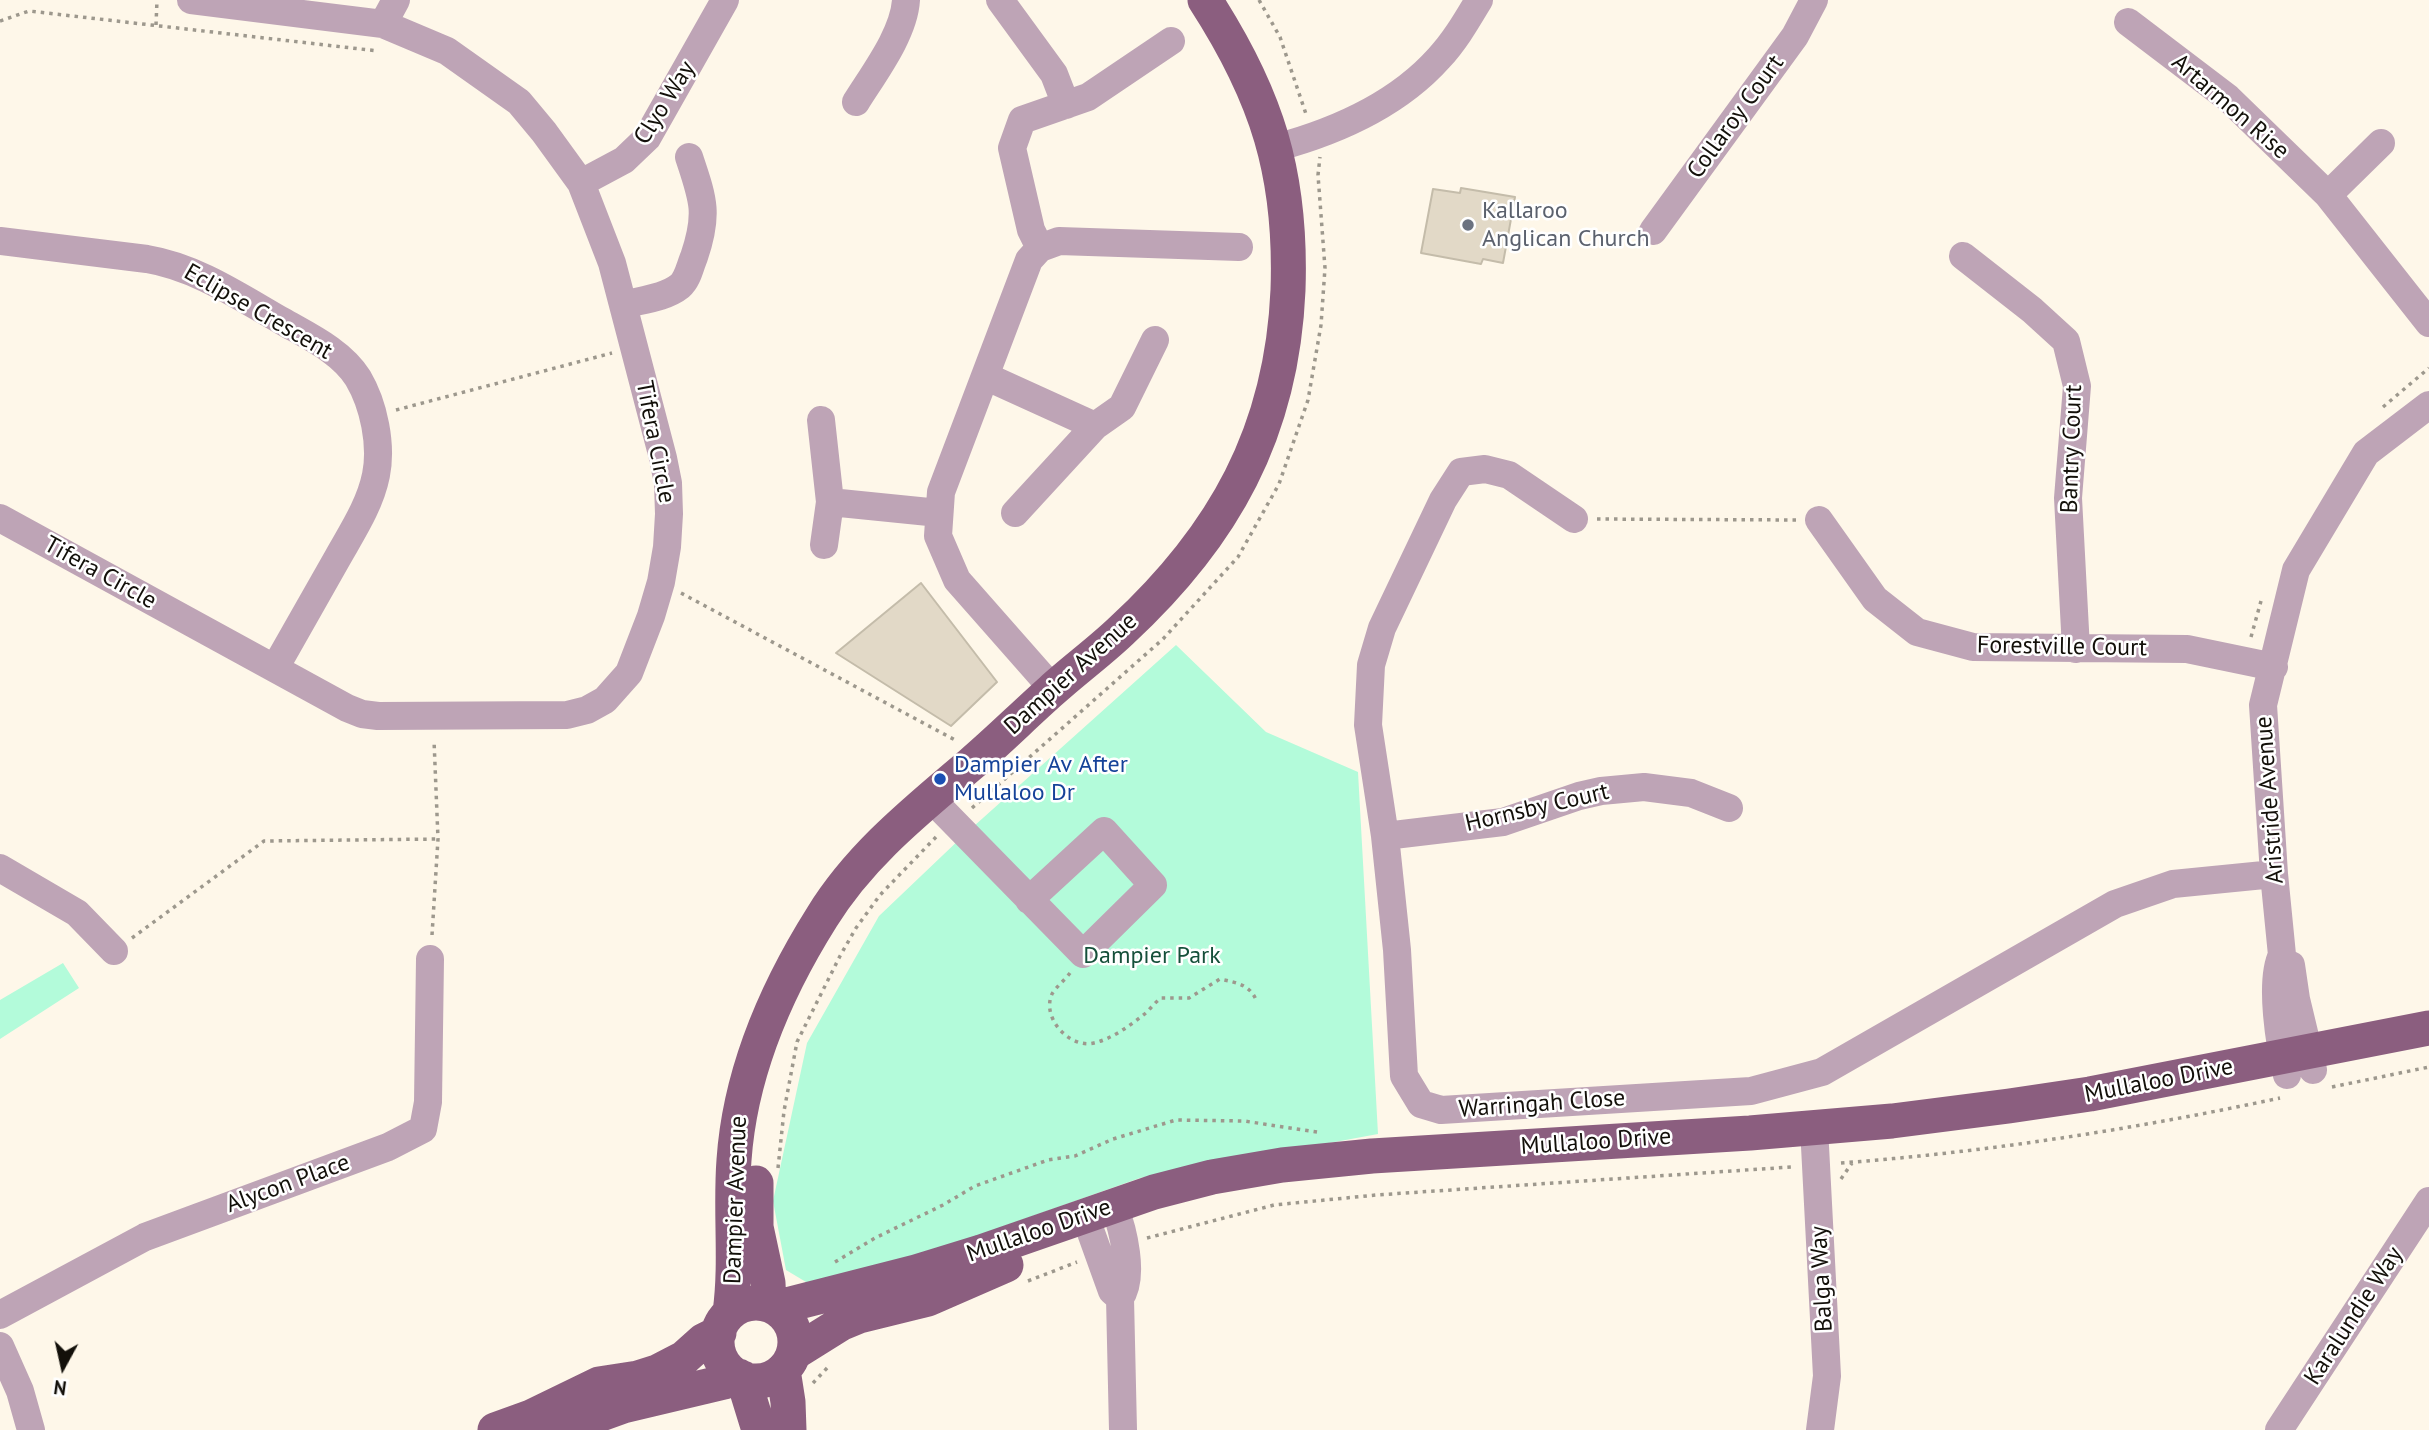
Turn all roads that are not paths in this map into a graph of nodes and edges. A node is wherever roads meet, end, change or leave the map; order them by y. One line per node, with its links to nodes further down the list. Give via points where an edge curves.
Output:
1 (191, 0): 10 (street, Tifera Circle)
2 (725, 0): 17 (street, Clyo Way, via 647,138 624,160)
3 (906, 0): 12 (street, via 900,28)
4 (1000, 0): 13 (street, via 1054,74)
5 (1206, 0): 14 (main road, Dampier Avenue, via 1265,111)
6 (1230, 0): 14 (main road, Dampier Avenue, via 1258,48)
7 (1479, 0): 14 (street, via 1440,58 1416,80 1341,127)
8 (1814, 0): 19 (street, Collaroy Court, via 1795,36)
9 (2128, 23): 18 (street, Artarmon Rise, via 2228,98)
10 (387, 25): 17 (street, Tifera Circle, via 447,51 510,96 544,132)
11 (1171, 41): 13 (street, via 1088,97)
12 (856, 102)
13 (1066, 105): 22 (street, via 1022,120 1012,148 1031,230)
14 (1292, 135): 41 (main road, Dampier Avenue, via 1283,183 1289,254 1286,330 1268,417 1237,488 1182,568 1122,631); 43 (main road, Dampier Avenue, via 1308,215 1308,316 1292,400 1272,460 1247,510 1220,552 1147,634)
15 (2381, 143): 18 (street)
16 (689, 156): 24 (street, via 704,216 687,276 670,292)
17 (581, 183): 24 (street, Tifera Circle, via 600,226)
18 (2328, 195): 25 (street, Artarmon Rise)
19 (1653, 231)
20 (0, 241): 40 (street, Eclipse Crescent, via 167,262 323,345 358,378 372,416 378,453 371,494)
21 (1239, 247): 22 (street, via 1059,241)
22 (1040, 248): 27 (street, via 1029,260)
23 (1963, 256): 38 (street, Bantry Court, via 2066,341 2077,386 2068,498)
24 (623, 305): 40 (street, Tifera Circle, via 668,483 669,514 661,582 651,616 629,673 606,700 567,715 362,714)
25 (2429, 323)
26 (1155, 340): 30 (street, via 1122,407)
27 (985, 376): 30 (street); 32 (street, via 941,492)
28 (2429, 405): 39 (street, Aristride Avenue, via 2366,453 2303,558 2296,570)
29 (821, 420): 31 (street)
30 (1095, 426): 33 (street)
31 (830, 502): 32 (street); 37 (street)
32 (939, 513): 41 (street, via 938,537 957,580)
33 (1015, 513)
34 (0, 518): 40 (street, Tifera Circle)
35 (1574, 519): 44 (street, Warringah Close, via 1509,475 1485,469 1461,472 1443,500 1381,628 1371,665 1368,725)
36 (1819, 520): 38 (street, Forestville Court, via 1875,599 1917,632 1973,647)
37 (824, 545)
38 (2076, 649): 39 (street, Forestville Court, via 2186,649)
39 (2274, 667): 46 (street, Aristride Avenue, via 2263,705)
40 (275, 668)
41 (1053, 689): 58 (main road, Dampier Avenue, via 864,860 822,917 792,971 741,1096 733,1163 734,1286)
42 (1729, 808): 44 (street, Hornsby Court, via 1691,793 1644,787 1579,796 1503,822)
43 (943, 811): 47 (street); 56 (main road, Dampier Avenue, via 879,872 843,918 821,953 774,1057 761,1121 755,1206)
44 (1385, 836): 46 (street, Warringah Close, via 1404,1076 1421,1104 1441,1110 1751,1091 1822,1072 2116,904 2173,884)
45 (0, 868): 48 (street, via 77,913)
46 (2274, 874): 52 (street, Aristride Avenue, via 2282,955 2276,966 2278,1020)
47 (1029, 900): 47 (street, via 1083,954 1153,885 1104,831)
48 (114, 951)
49 (430, 959): 57 (street, Alycon Place, via 428,1111 423,1129 388,1147 145,1237)
50 (2429, 1028): 52 (main road, Mullaloo Drive)
51 (2429, 1048): 52 (main road, Mullaloo Drive)
52 (2302, 1073): 53 (main road, Mullaloo Drive, via 2009,1106)
53 (1815, 1147): 55 (main road, Mullaloo Drive, via 1372,1156 1283,1165 1154,1192); 69 (street, Balga Way, via 1827,1376)
54 (2429, 1201): 62 (street, Karalundie Way)
55 (1106, 1230): 56 (main road, Mullaloo Drive); 60 (main road, Mullaloo Drive, via 928,1299 842,1323); 68 (street, via 1112,1291 1120,1298)
56 (772, 1307): 58 (main road, via 740,1307); 60 (main road, via 792,1327)
57 (0, 1315)
58 (725, 1323): 61 (main road, via 718,1343 721,1358); 64 (main road, via 684,1358 657,1372 599,1384)
59 (0, 1346): 63 (street)
60 (796, 1370): 61 (main road, via 764,1380); 67 (main road, via 788,1402)
61 (741, 1377): 65 (main road, via 624,1406); 66 (main road)
62 (2281, 1429)
63 (31, 1430)
64 (495, 1430)
65 (557, 1430)
66 (760, 1430)
67 (789, 1430)
68 (1123, 1430)
69 (1820, 1430)

